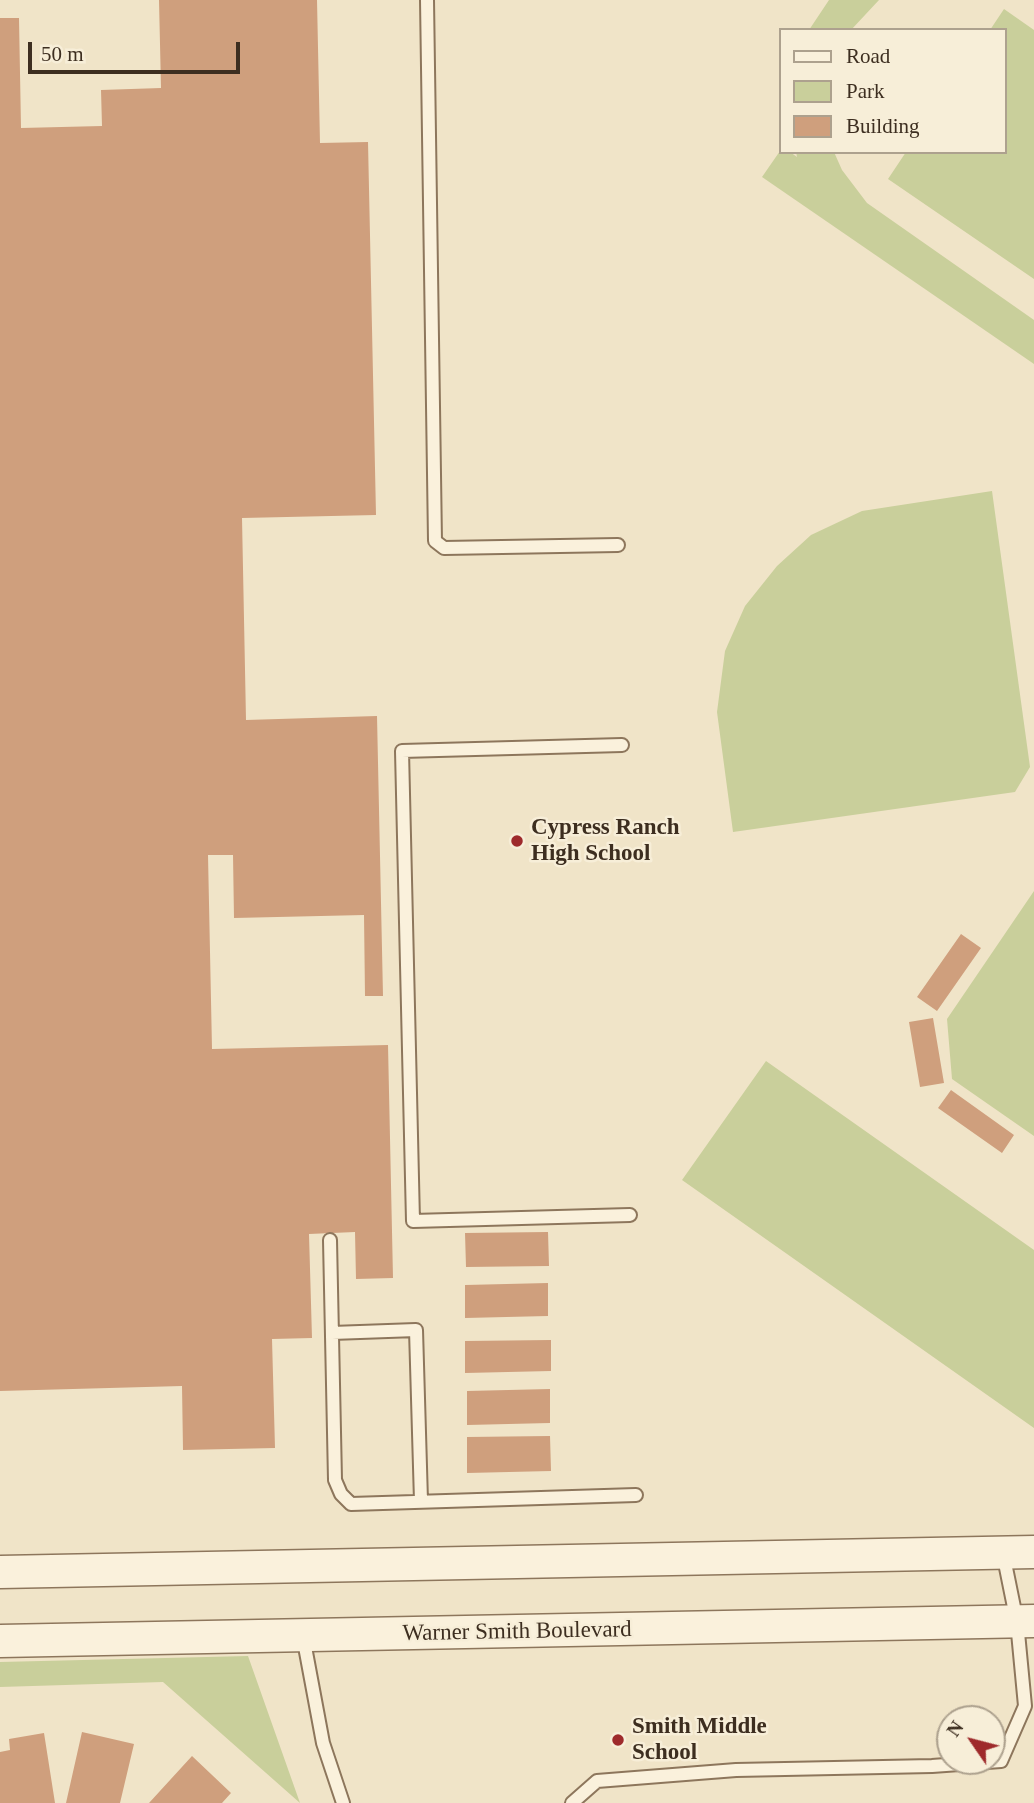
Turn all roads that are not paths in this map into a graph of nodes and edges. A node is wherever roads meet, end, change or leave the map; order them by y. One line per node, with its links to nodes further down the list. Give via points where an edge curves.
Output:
1 (427, 0): 2 (lane, via 435,541 444,548)
2 (618, 545)
3 (622, 745): 4 (lane, via 402,751 413,1221)
4 (630, 1215)
5 (330, 1240): 6 (lane)
6 (332, 1332): 8 (lane, via 335,1480 341,1494 351,1504); 8 (lane, via 416,1330)
7 (636, 1495): 8 (lane)
8 (421, 1501)
9 (1019, 1553): 10 (street); 11 (lane)
10 (0, 1572)
11 (1026, 1622): 12 (street, Warner Smith Boulevard); 15 (lane, via 1025,1706 1001,1760 736,1770 597,1781)
12 (303, 1636): 13 (street, Warner Smith Boulevard); 14 (lane, via 323,1743)
13 (0, 1641)
14 (343, 1803)
15 (572, 1803)

